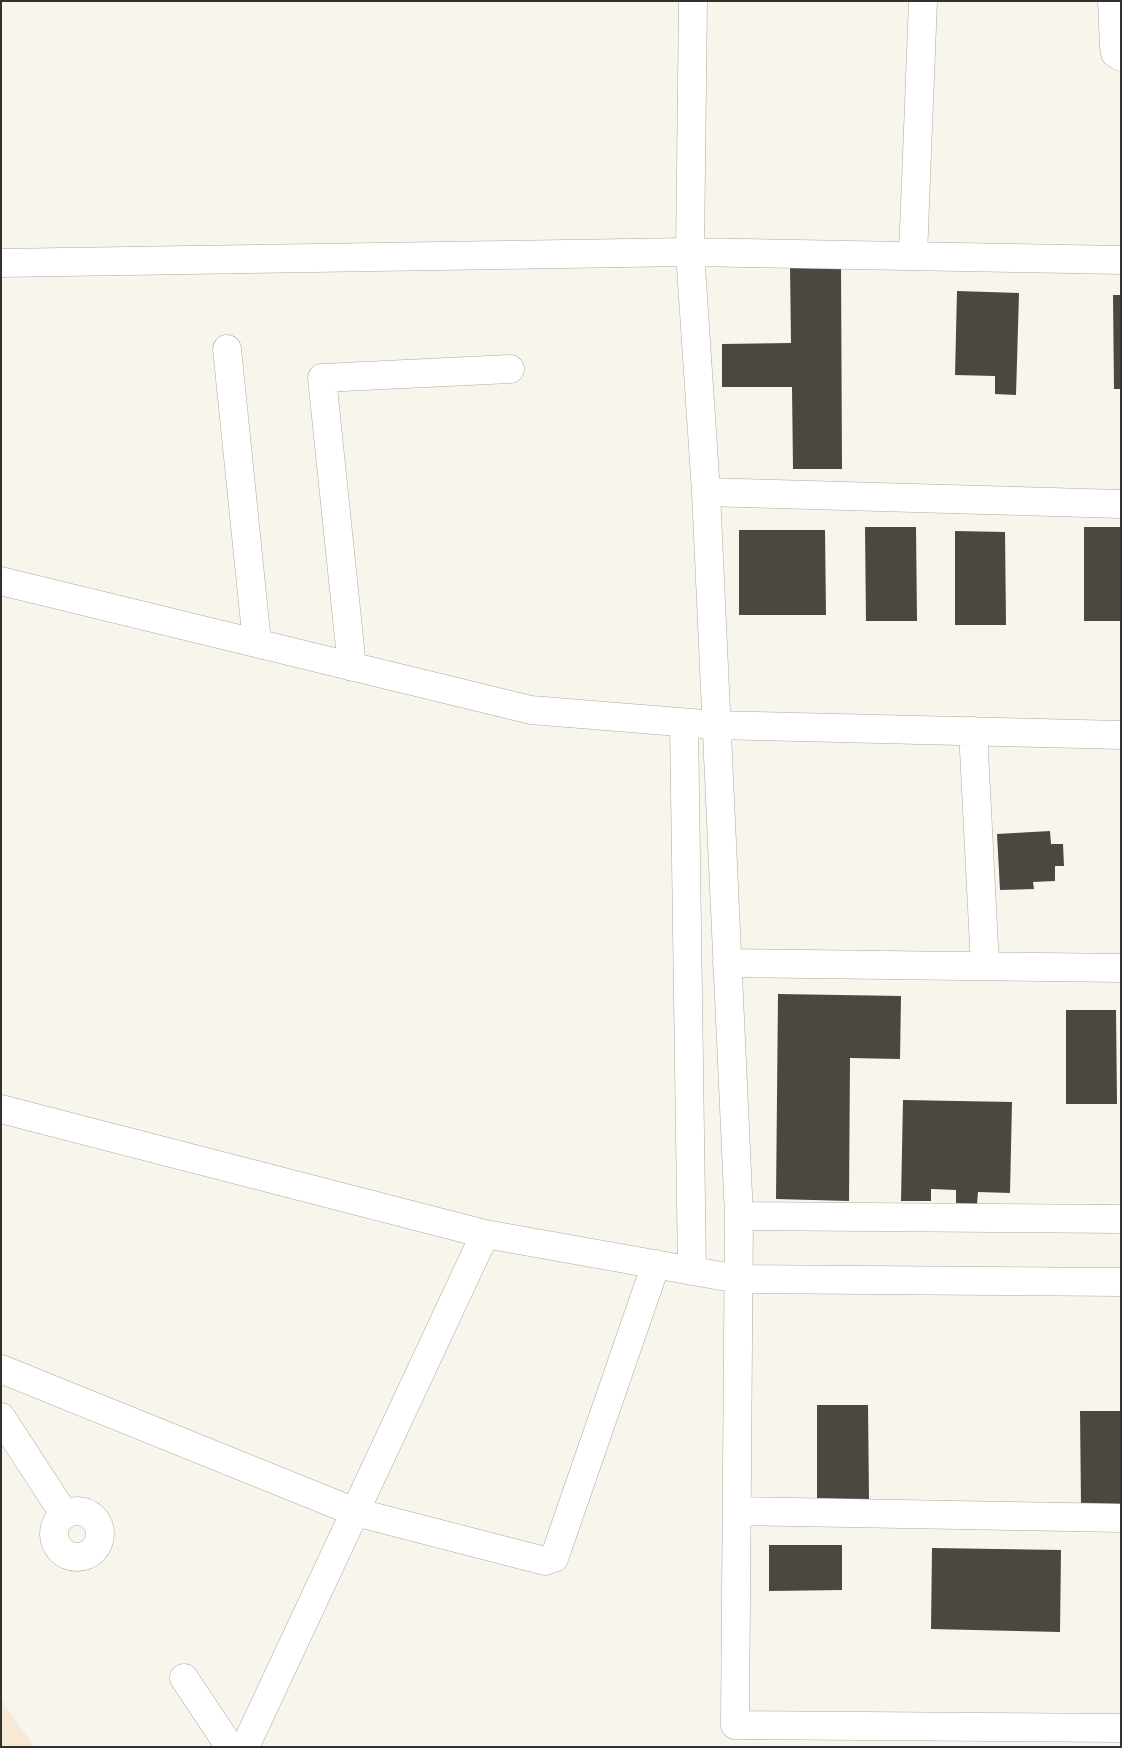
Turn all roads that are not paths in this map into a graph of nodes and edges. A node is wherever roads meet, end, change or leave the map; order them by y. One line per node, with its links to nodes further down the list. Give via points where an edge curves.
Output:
1 (693, 1): 5 (street)
2 (923, 1): 6 (street)
3 (1112, 1): 4 (street, via 1114,47 1115,53)
4 (1121, 57)
5 (690, 252): 6 (street); 8 (street); 11 (street)
6 (913, 256): 7 (street)
7 (1121, 260)
8 (1, 263)
9 (227, 349): 14 (street)
10 (510, 369): 15 (street, via 322,378)
11 (706, 492): 12 (street); 17 (street)
12 (1121, 504)
13 (1, 581): 14 (street)
14 (257, 643): 15 (street)
15 (352, 667): 16 (street, via 531,710)
16 (684, 723): 17 (street); 28 (street)
17 (716, 725): 18 (street); 20 (street)
18 (973, 732): 19 (street); 21 (street)
19 (1121, 735)
20 (727, 963): 21 (street); 24 (street)
21 (986, 966): 22 (street)
22 (1121, 968)
23 (1, 1109): 26 (street)
24 (739, 1216): 25 (street); 29 (street)
25 (1121, 1220)
26 (486, 1234): 27 (street); 34 (street)
27 (656, 1264): 28 (street); 34 (street, via 554,1558 545,1561)
28 (692, 1271): 29 (street)
29 (738, 1279): 30 (street); 33 (street)
30 (1121, 1282)
31 (1, 1369): 34 (street)
32 (1, 1418): 35 (street)
33 (737, 1511): 36 (street); 38 (street, via 735,1725)
34 (355, 1512): 41 (street)
35 (64, 1514)
36 (1121, 1518)
37 (184, 1678): 40 (street)
38 (902, 1726): 39 (street); 42 (street)
39 (1121, 1728)
40 (230, 1747)
41 (245, 1747)
42 (938, 1747)

